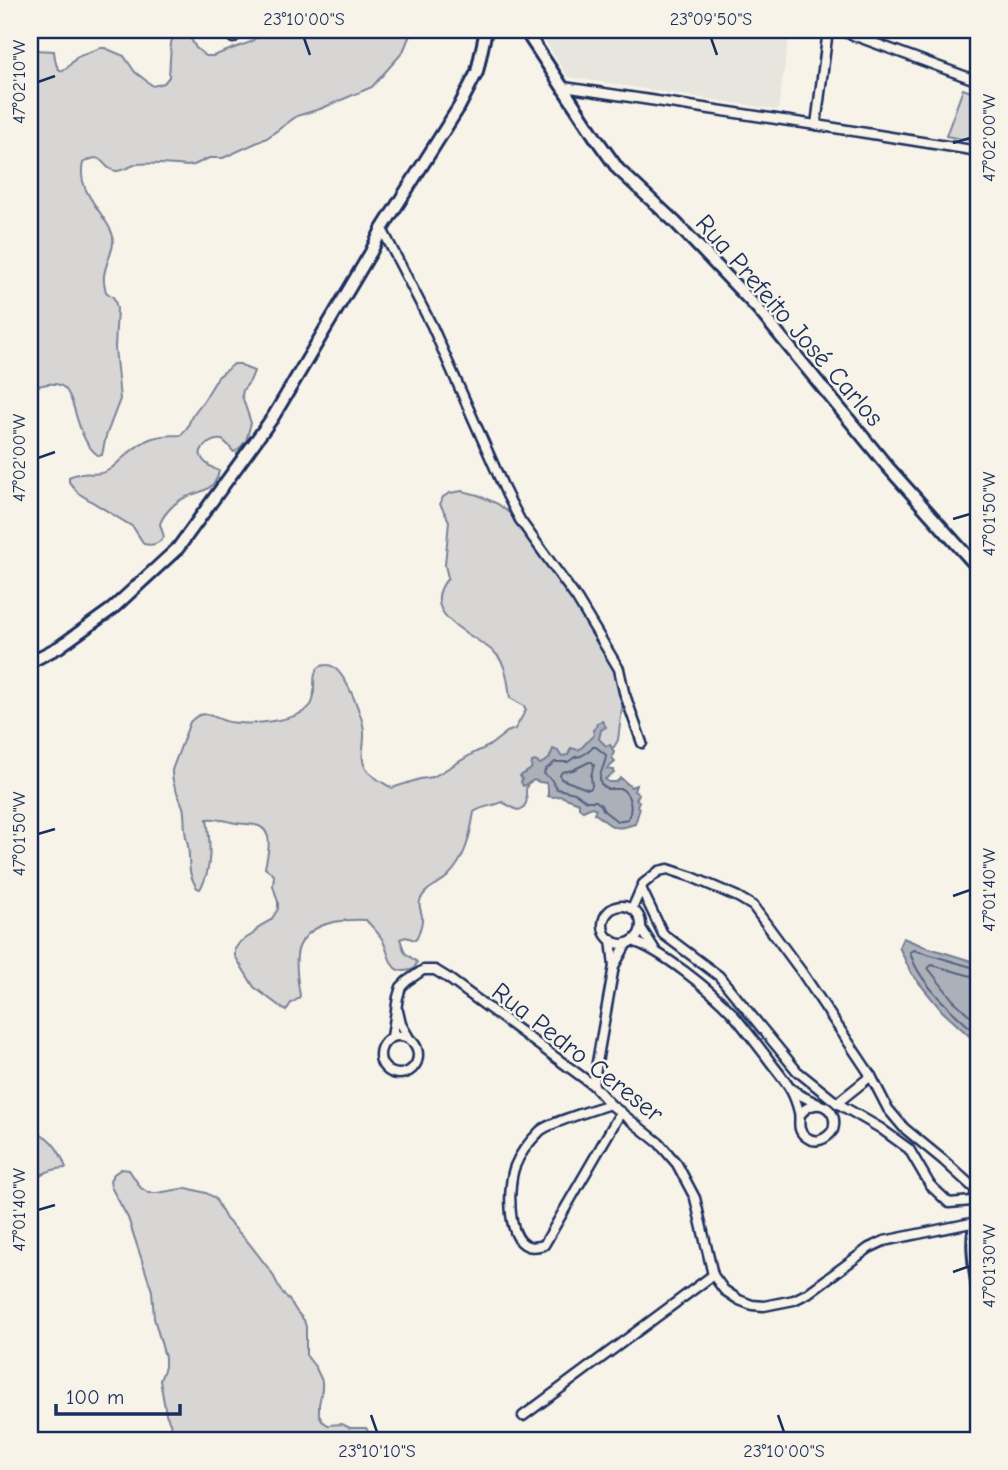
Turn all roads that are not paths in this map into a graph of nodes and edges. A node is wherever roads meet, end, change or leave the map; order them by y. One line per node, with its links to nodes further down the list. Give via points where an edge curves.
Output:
1 (241, 30): 6 (street)
2 (486, 30): 11 (street, via 477,72 459,107)
3 (525, 30): 8 (street, Rua Prefeito José Carlos)
4 (828, 30): 9 (street)
5 (839, 30): 7 (street)
6 (233, 38)
7 (978, 81)
8 (564, 88): 9 (street); 12 (street, Rua Prefeito José Carlos, via 618,169 758,309)
9 (816, 125): 10 (street)
10 (978, 152)
11 (382, 229): 13 (street, via 273,417 178,548 112,609); 14 (street, via 432,326 520,520 577,599 619,669)
12 (978, 568)
13 (30, 662)
14 (642, 743)
15 (641, 888): 16 (street); 25 (street, via 650,877 668,869 753,906); 28 (street, via 663,934 719,976 797,1071)
16 (632, 909): 17 (street); 18 (street, via 620,906 609,912 604,923)
17 (641, 928): 19 (street); 20 (street)
18 (611, 939): 19 (street); 21 (street)
19 (629, 942): 20 (street); 21 (street)
20 (657, 952): 27 (street, via 732,1013)
21 (614, 966): 26 (street)
22 (397, 1008): 23 (street, Rua Pedro Cereser); 24 (street); 26 (street, Rua Pedro Cereser, via 401,987 423,971 435,970)
23 (392, 1037): 24 (street); 24 (street, via 381,1047 380,1057 384,1067 397,1074 407,1072 417,1061 418,1051)
24 (409, 1038)
25 (872, 1076): 28 (street); 28 (street, via 904,1128 975,1190 972,1200 948,1203 930,1185 909,1149)
26 (593, 1085): 29 (street, Rua Pedro Cereser)
27 (790, 1088): 30 (street); 32 (street)
28 (837, 1103)
29 (610, 1104): 31 (street, Rua Pedro Cereser); 31 (street, via 542,1128 521,1154 514,1166 509,1198 522,1242 530,1247 544,1245)
30 (818, 1104): 32 (street); 32 (street, via 834,1118 833,1130 824,1139 804,1135)
31 (621, 1112): 34 (street, Rua Pedro Cereser, via 659,1143 686,1179 695,1198)
32 (800, 1115)
33 (977, 1220): 34 (street, via 884,1241 808,1293 781,1304 752,1305 739,1300); 35 (street, via 974,1265)
34 (713, 1275): 36 (street)
35 (978, 1289)
36 (523, 1416)

